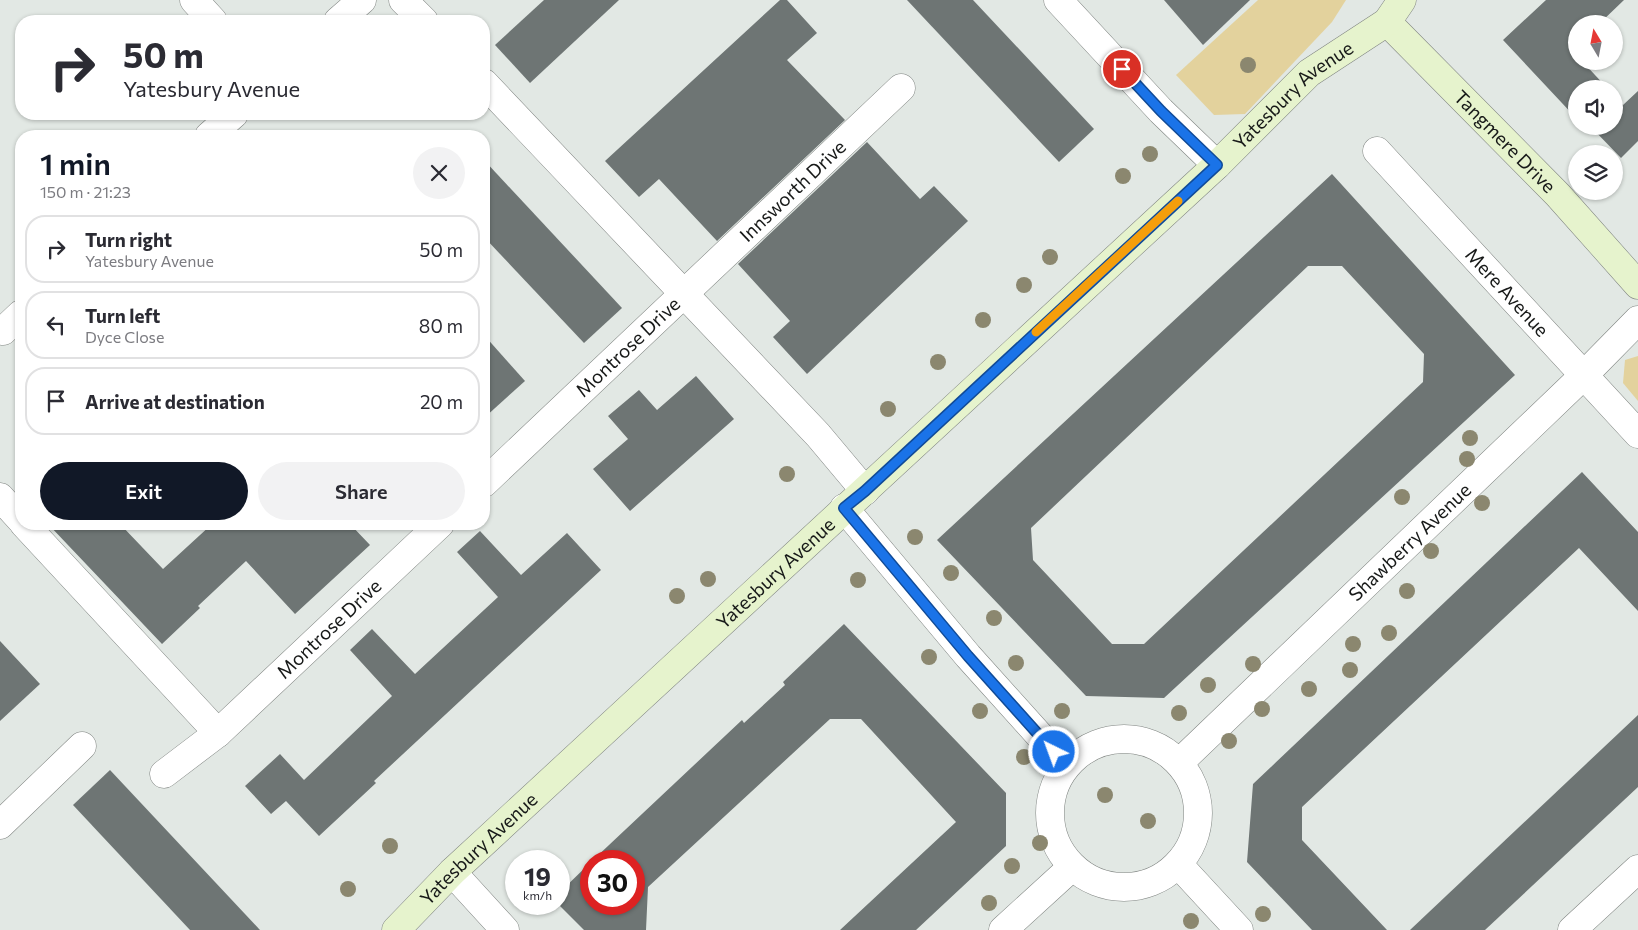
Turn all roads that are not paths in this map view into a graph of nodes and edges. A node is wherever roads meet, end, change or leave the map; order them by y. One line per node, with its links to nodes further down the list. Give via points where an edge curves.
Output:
1 (194, 0): 6 (street)
2 (362, 0): 7 (street)
3 (403, 0): 8 (street)
4 (1058, 0): 15 (street, via 1161,111)
5 (1402, 0): 9 (street, Yatesbury Avenue)
6 (208, 15)
7 (345, 15)
8 (418, 15)
9 (1387, 22): 15 (street, Yatesbury Avenue, via 1309,73); 16 (street, Tangmere Drive, via 1558,195)
10 (901, 88): 17 (street, Innsworth Drive)
11 (490, 89): 17 (street)
12 (227, 120): 13 (street)
13 (215, 130)
14 (1377, 151): 19 (street, Mere Avenue)
15 (1217, 165): 22 (street, Yatesbury Avenue)
16 (1638, 285)
17 (684, 294): 21 (street, Montrose Drive); 22 (street, via 818,435)
18 (1638, 320): 19 (street, Shawberry Avenue)
19 (1583, 376): 20 (street, Mere Avenue); 30 (street, Shawberry Avenue)
20 (1638, 434)
21 (490, 477)
22 (865, 491): 24 (street, Yatesbury Avenue)
23 (0, 497): 25 (street)
24 (844, 508): 31 (street, via 968,656); 37 (street, Yatesbury Avenue)
25 (15, 513)
26 (30, 530): 28 (street)
27 (434, 530): 28 (street, Montrose Drive)
28 (218, 734): 32 (street, Montrose Drive)
29 (82, 746): 33 (street)
30 (1180, 762): 31 (street, via 1159,746 1135,739 1109,739 1085,748); 34 (street, via 1192,781 1198,802 1198,825 1191,846)
31 (1066, 765): 35 (street, via 1054,784 1049,806 1051,829 1058,849)
32 (164, 774)
33 (0, 825)
34 (1178, 864): 35 (street, via 1160,878 1145,884 1114,887 1092,880); 41 (street)
35 (1072, 867): 40 (street)
36 (1638, 869): 42 (street)
37 (452, 872): 38 (street, Yatesbury Avenue); 39 (street)
38 (396, 930)
39 (505, 930)
40 (1003, 930)
41 (1240, 930)
42 (1572, 930)

